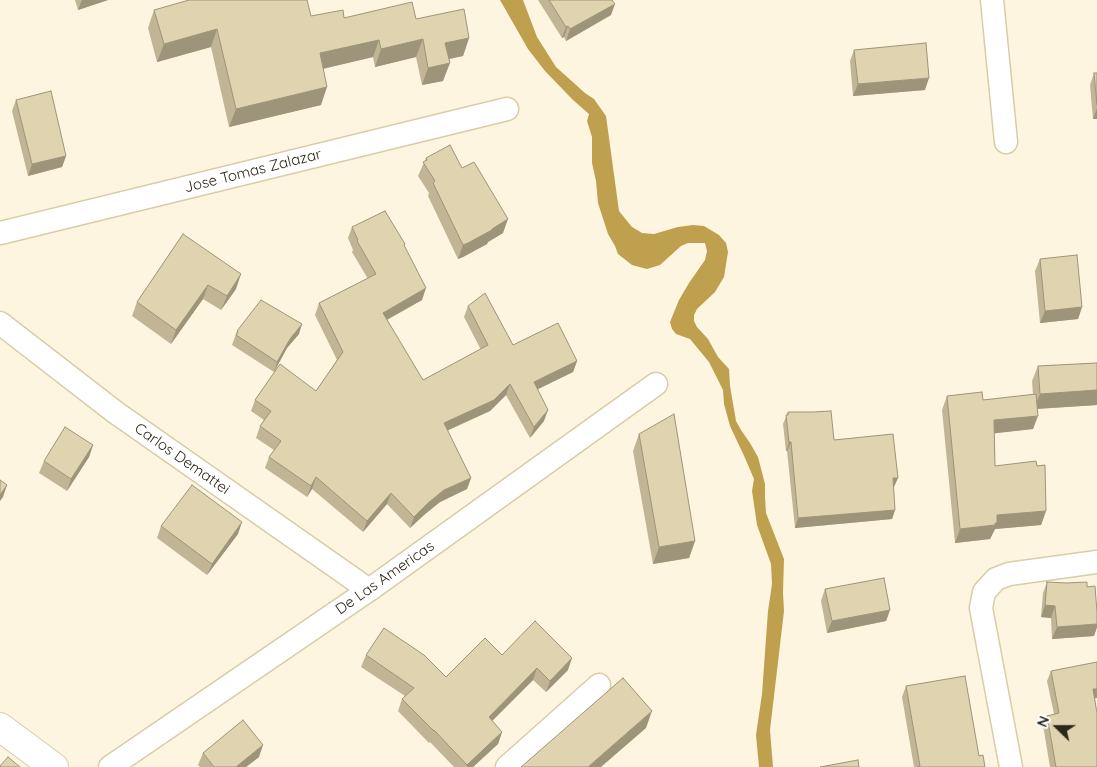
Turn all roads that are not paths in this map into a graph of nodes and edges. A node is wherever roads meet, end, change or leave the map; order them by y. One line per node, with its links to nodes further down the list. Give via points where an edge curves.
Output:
1 (992, 0): 3 (street)
2 (507, 109): 4 (street, Jose Tomas Zalazar)
3 (1006, 142)
4 (0, 233)
5 (0, 322): 8 (street, Carlos Demattei, via 115,412)
6 (656, 384): 8 (street, De Las Americas)
7 (1097, 562): 14 (street, via 1008,574 996,579 984,592 981,608)
8 (369, 590): 12 (street, De Las Americas)
9 (599, 685): 13 (street)
10 (0, 727): 11 (main road)
11 (54, 767)
12 (110, 767)
13 (507, 767)
14 (1012, 767)

